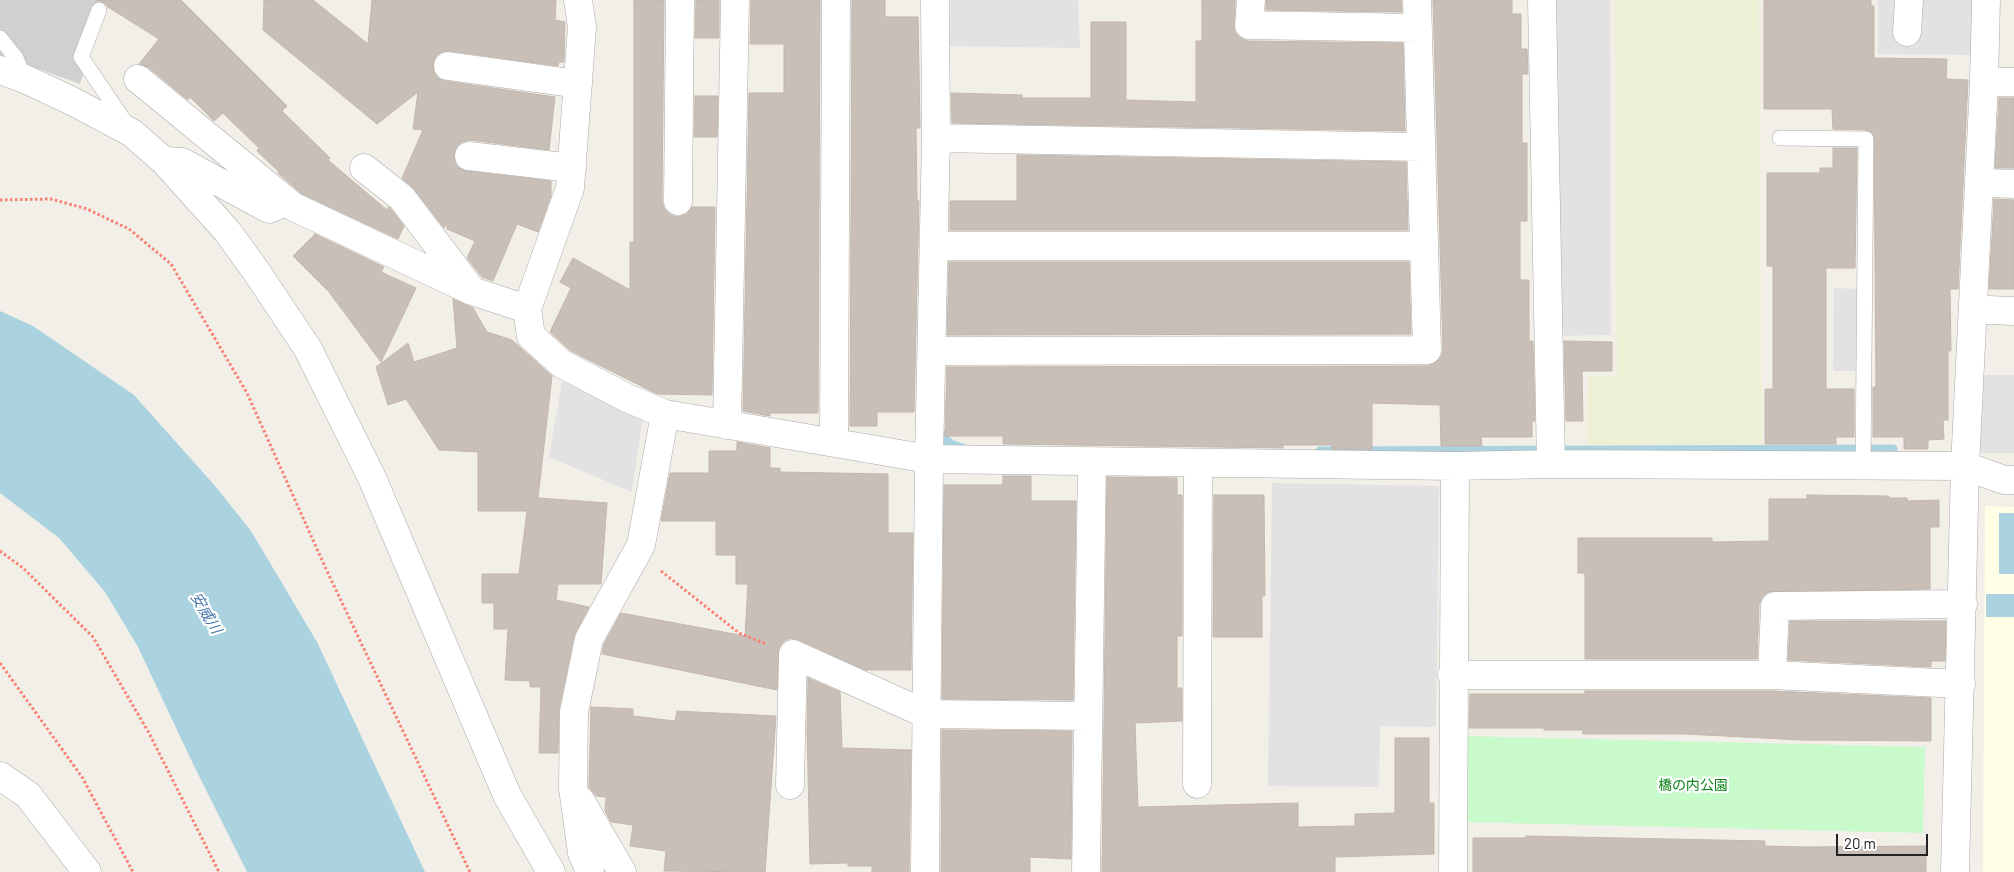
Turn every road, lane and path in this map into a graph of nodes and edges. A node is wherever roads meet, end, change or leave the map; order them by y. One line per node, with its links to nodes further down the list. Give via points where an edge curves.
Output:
1 (578, 0): 20 (street, via 582,27)
2 (680, 0): 30 (street)
3 (735, 0): 38 (street)
4 (836, 0): 39 (street)
5 (935, 0): 22 (street)
6 (1250, 0): 12 (street, via 1249,25)
7 (1417, 0): 12 (street)
8 (1542, 0): 43 (street)
9 (1910, 0): 13 (street)
10 (1986, 0): 18 (street)
11 (99, 10): 21 (lane, via 81,57)
12 (1418, 28): 24 (street)
13 (1907, 32)
14 (0, 38): 16 (lane, via 16,58)
15 (448, 66): 20 (street)
16 (12, 74): 21 (street)
17 (138, 79): 31 (street)
18 (1984, 82): 19 (street); 46 (street)
19 (2014, 82)
20 (578, 84): 28 (street)
21 (132, 133): 26 (street)
22 (936, 138): 24 (street); 32 (street)
23 (1780, 138): 45 (lane, via 1866,139)
24 (1421, 147): 33 (street)
25 (470, 156): 28 (street)
26 (164, 161): 31 (street, via 182,162 269,209); 66 (street, via 227,231 308,349 372,478 506,795)
27 (364, 168): 34 (street, via 402,198)
28 (572, 168): 35 (street, via 570,188)
29 (0, 200): 65 (path, via 51,199 87,209 129,229 171,264 246,393)
30 (678, 201)
31 (287, 202): 34 (street)
32 (934, 246): 33 (street); 36 (street)
33 (1424, 246): 36 (street, via 1427,350)
34 (472, 291): 35 (street)
35 (527, 308): 37 (street, via 531,336 562,364)
36 (932, 351): 40 (street)
37 (665, 414): 38 (street); 49 (street, via 641,545)
38 (727, 424): 39 (street)
39 (834, 442): 40 (street)
40 (929, 459): 41 (street); 56 (street)
41 (1092, 462): 42 (street); 57 (street)
42 (1198, 464): 44 (street); 59 (street)
43 (1551, 464): 44 (street); 45 (street)
44 (1455, 466): 53 (street)
45 (1863, 466): 46 (street)
46 (1966, 466): 47 (street, via 2004,480); 50 (street)
47 (2014, 480)
48 (0, 551): 64 (path, via 23,568 93,637 149,733)
49 (637, 552): 51 (path, via 739,633); 61 (street, via 589,639 574,712)
50 (1963, 604): 54 (street, via 1775,606); 55 (street)
51 (793, 654): 56 (street); 60 (street)
52 (0, 663): 63 (path, via 82,777)
53 (1452, 675): 54 (street); 71 (street)
54 (1772, 675): 55 (street)
55 (1961, 684): 72 (street)
56 (926, 714): 57 (street); 69 (street)
57 (1088, 716): 70 (street)
58 (0, 776): 62 (street, via 28,796)
59 (1197, 784)
60 (790, 785)
61 (573, 788): 67 (street, via 582,853); 68 (street)
62 (87, 872)
63 (133, 872)
64 (219, 872)
65 (470, 872)
66 (551, 872)
67 (590, 872)
68 (622, 872)
69 (925, 872)
70 (1086, 872)
71 (1452, 872)
72 (1955, 872)

